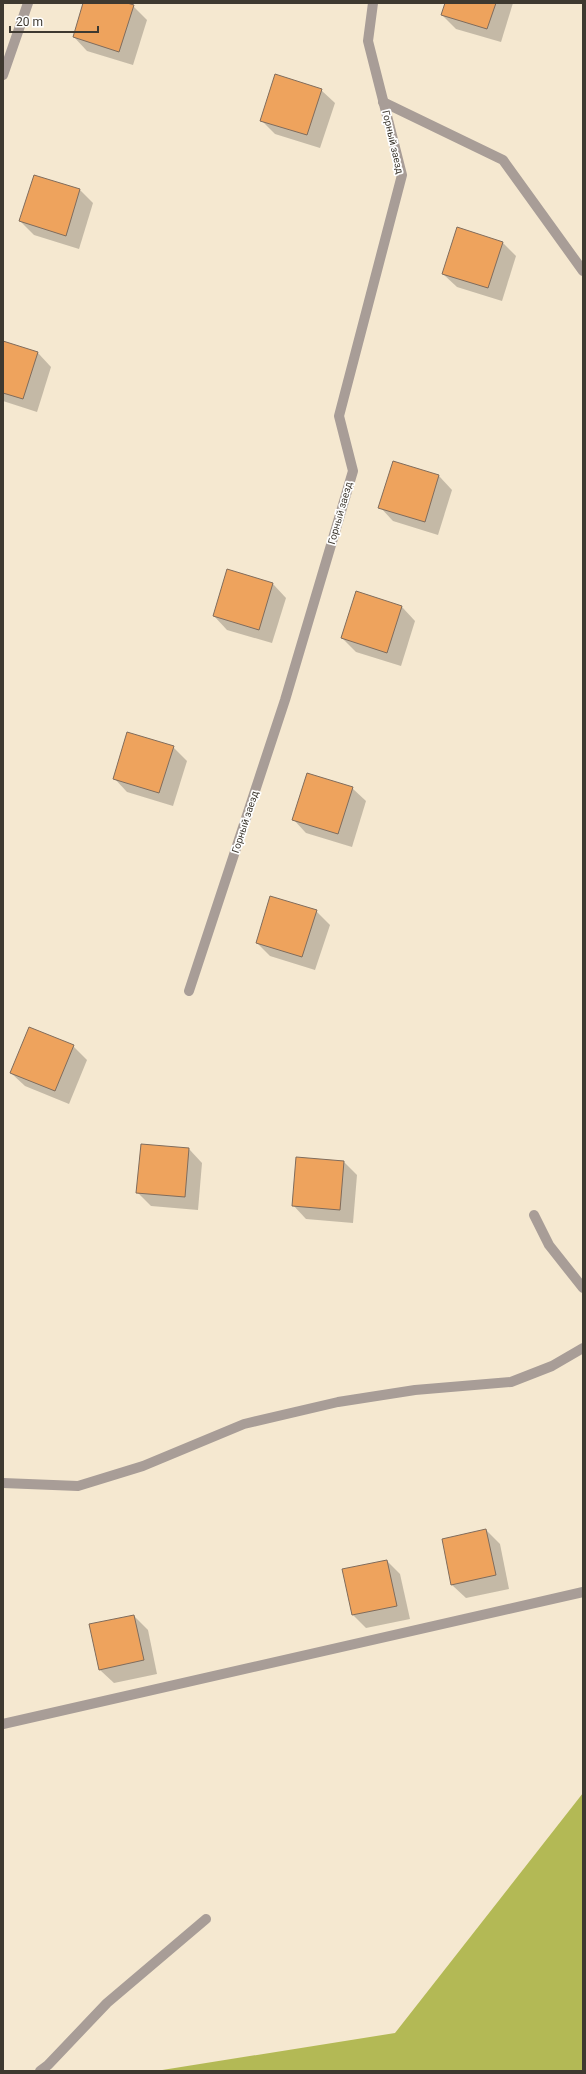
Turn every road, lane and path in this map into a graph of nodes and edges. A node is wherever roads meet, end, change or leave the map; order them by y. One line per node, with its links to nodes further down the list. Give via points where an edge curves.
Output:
1 (28, 3): 3 (street)
2 (372, 3): 4 (street, Горный заезд, via 368,41)
3 (3, 75)
4 (383, 102): 5 (street, via 503,160); 6 (street, Горный заезд, via 402,175 338,416 353,471 285,700)
5 (583, 271)
6 (189, 991)
7 (534, 1215): 8 (street, via 549,1244)
8 (583, 1288)
9 (583, 1348): 10 (street, via 552,1366 511,1382 415,1390 338,1402 244,1424 143,1466 78,1486)
10 (3, 1483)
11 (583, 1592): 12 (street)
12 (3, 1724)
13 (206, 1919): 14 (street, via 107,2004)
14 (40, 2071)

